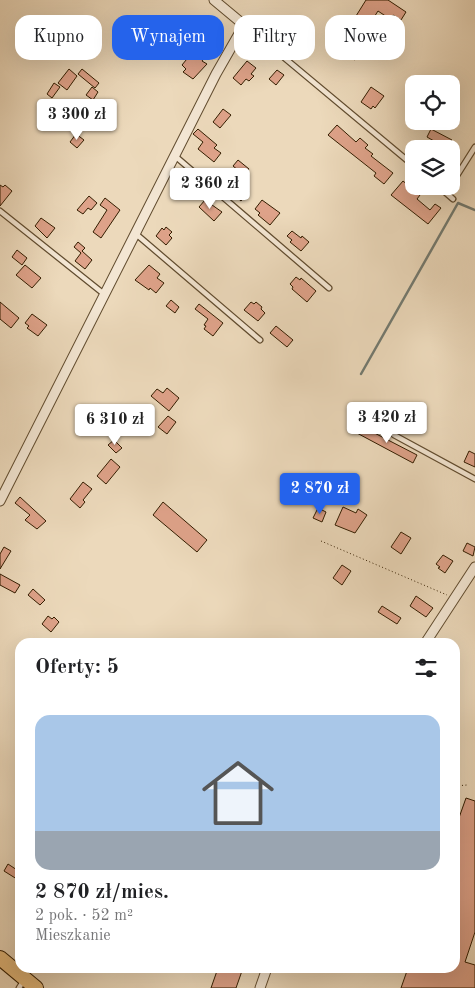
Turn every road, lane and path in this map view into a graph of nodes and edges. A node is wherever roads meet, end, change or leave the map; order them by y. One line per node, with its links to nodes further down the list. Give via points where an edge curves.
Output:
1 (214, 0): 2 (street)
2 (234, 16)
3 (234, 42): 6 (street)
4 (287, 60): 7 (lane)
5 (475, 147): 8 (lane)
6 (175, 156): 12 (street); 13 (lane)
7 (405, 158)
8 (460, 171)
9 (448, 195): 10 (lane)
10 (453, 199)
11 (0, 211): 14 (lane)
12 (136, 234): 14 (street); 15 (lane)
13 (329, 288)
14 (105, 295): 18 (street)
15 (260, 340)
16 (394, 435): 17 (lane)
17 (475, 479)
18 (0, 501)
19 (321, 541): 21 (path)
20 (475, 567): 21 (street)
21 (455, 598): 22 (street)
22 (429, 638)
23 (467, 785): 24 (path)
24 (460, 786)
25 (0, 958): 27 (main road)
26 (265, 973): 29 (street)
27 (22, 983): 28 (main road)
28 (36, 988)
29 (260, 988)

